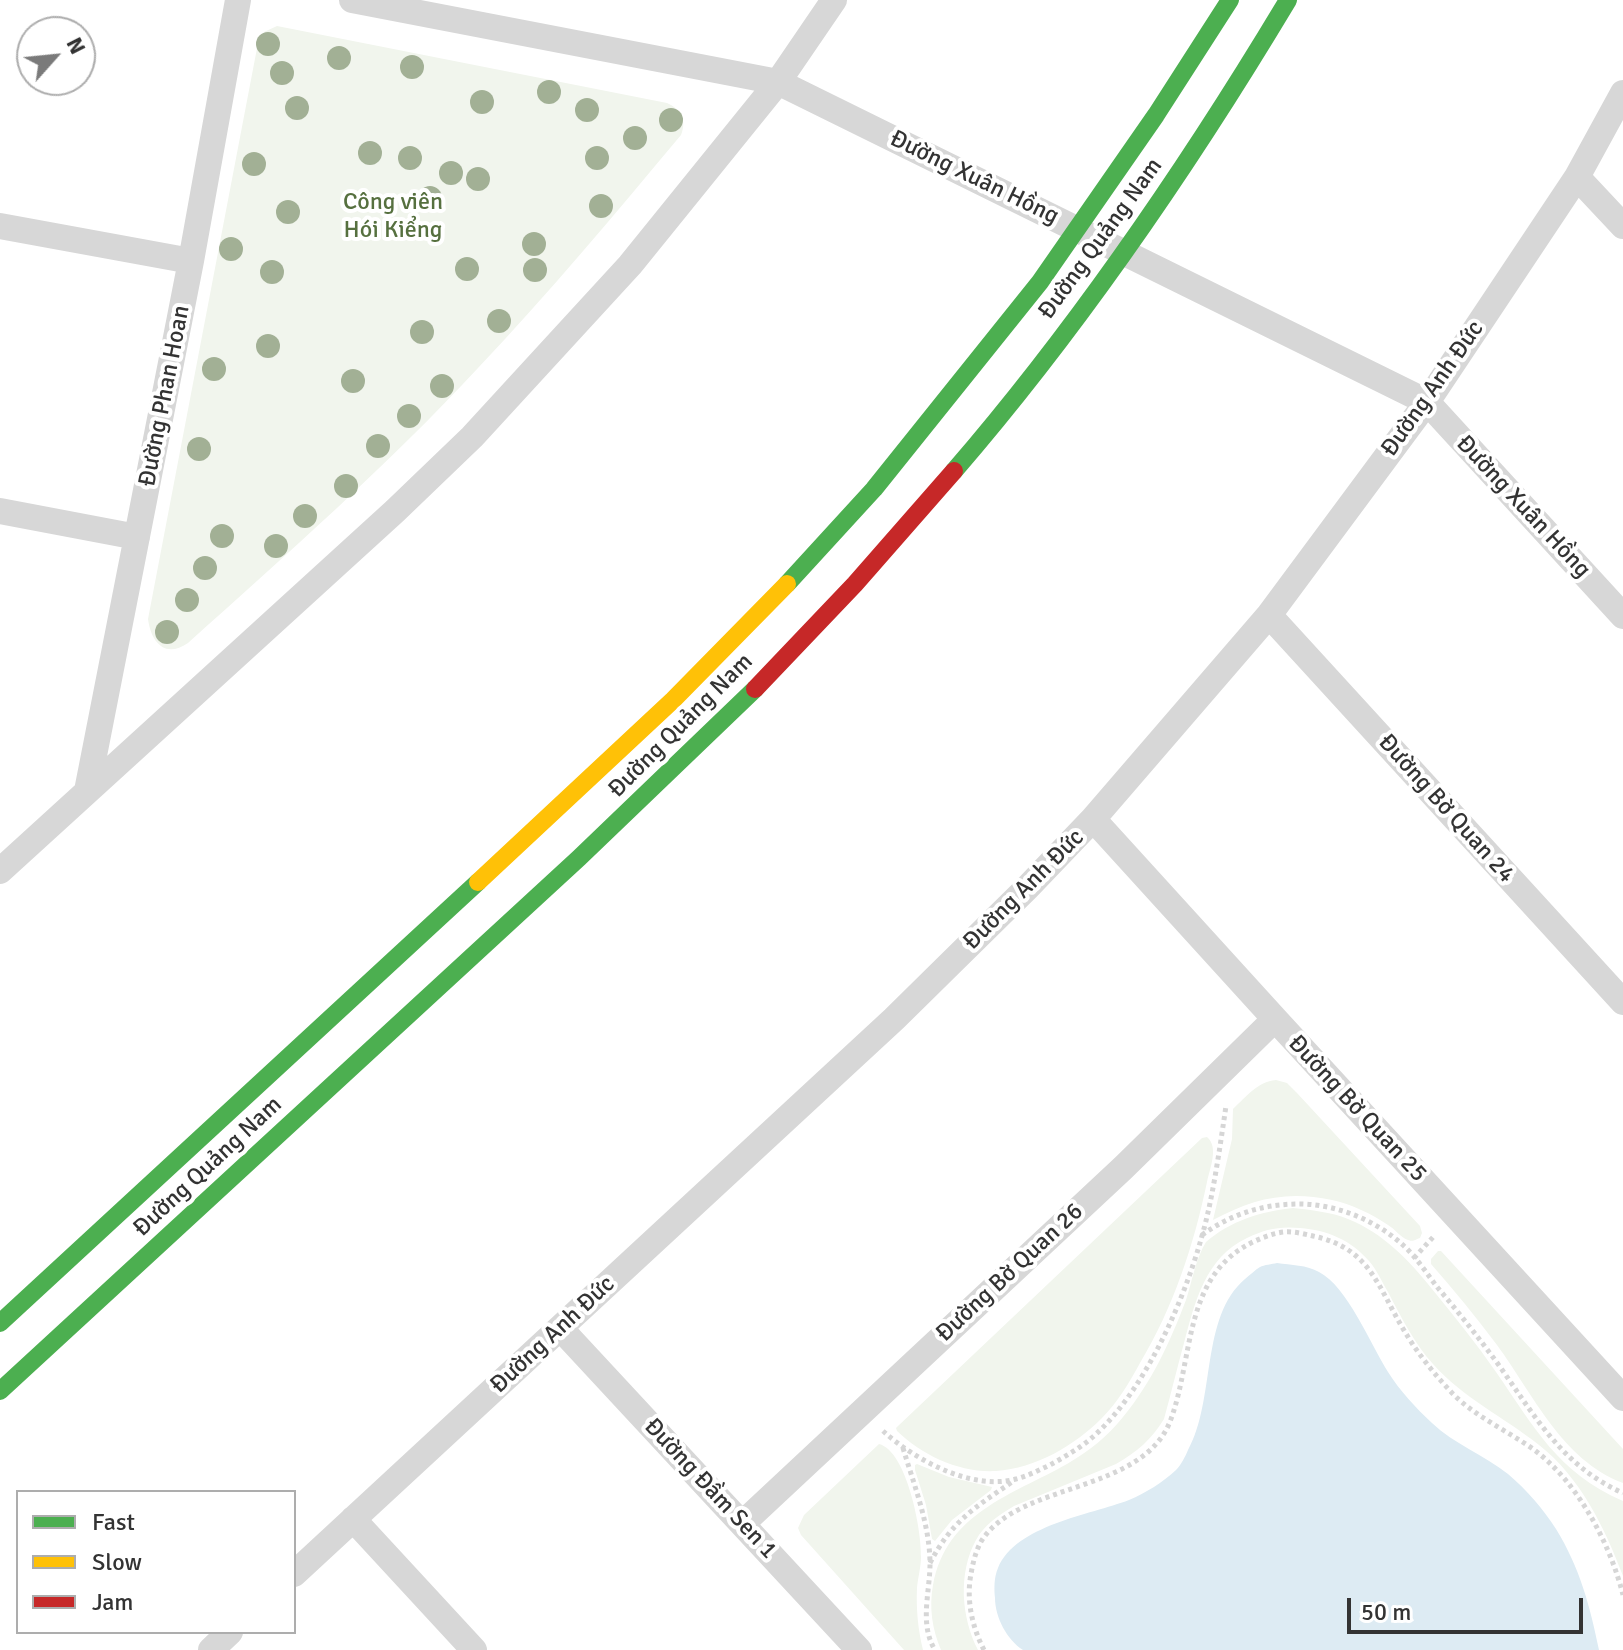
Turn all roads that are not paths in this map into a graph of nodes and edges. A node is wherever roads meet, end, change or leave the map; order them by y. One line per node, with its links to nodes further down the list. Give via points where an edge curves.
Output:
1 (238, 0): 13 (street, Đường Phan Hoan)
2 (352, 0): 6 (street, Đường Xuân Hồng)
3 (834, 0): 6 (street)
4 (1230, 0): 11 (main road, Đường Quảng Nam)
5 (1288, 0): 12 (main road, Đường Quảng Nam)
6 (778, 82): 11 (street, Đường Xuân Hồng); 19 (street, via 630,265 472,437)
7 (1623, 93): 8 (street, Đường Anh Đức)
8 (1577, 177): 10 (street); 14 (street, Đường Anh Đức)
9 (0, 226): 13 (street)
10 (1623, 226)
11 (1078, 229): 12 (street, Đường Xuân Hồng); 24 (main road, Đường Quảng Nam, via 874,489 760,612 566,801)
12 (1125, 254): 14 (street, Đường Xuân Hồng); 26 (main road, Đường Quảng Nam, via 908,526 758,685 606,834)
13 (191, 261): 16 (street, Đường Phan Hoan)
14 (1427, 402): 17 (street, Đường Anh Đức); 18 (street, Đường Xuân Hồng)
15 (0, 511): 16 (street)
16 (137, 537): 19 (street, Đường Phan Hoan)
17 (1269, 615): 20 (street, Đường Anh Đức); 22 (street, Đường Bờ Quan 24)
18 (1623, 616)
19 (87, 791): 21 (street)
20 (1093, 819): 23 (street, Đường Bờ Quan 25); 25 (street, Đường Anh Đức, via 894,1019)
21 (0, 871)
22 (1623, 1002)
23 (1275, 1019): 27 (street, Đường Bờ Quan 25); 29 (street, Đường Bờ Quan 26)
24 (0, 1323)
25 (561, 1329): 28 (street, Đường Anh Đức); 29 (street, Đường Đầm Sen 1)
26 (0, 1391)
27 (1623, 1398)
28 (353, 1519): 30 (street, Đường Anh Đức); 33 (street)
29 (743, 1523): 34 (street, Đường Đầm Sen 1)
30 (296, 1572)
31 (228, 1634): 32 (street)
32 (211, 1650)
33 (474, 1650)
34 (859, 1650)

